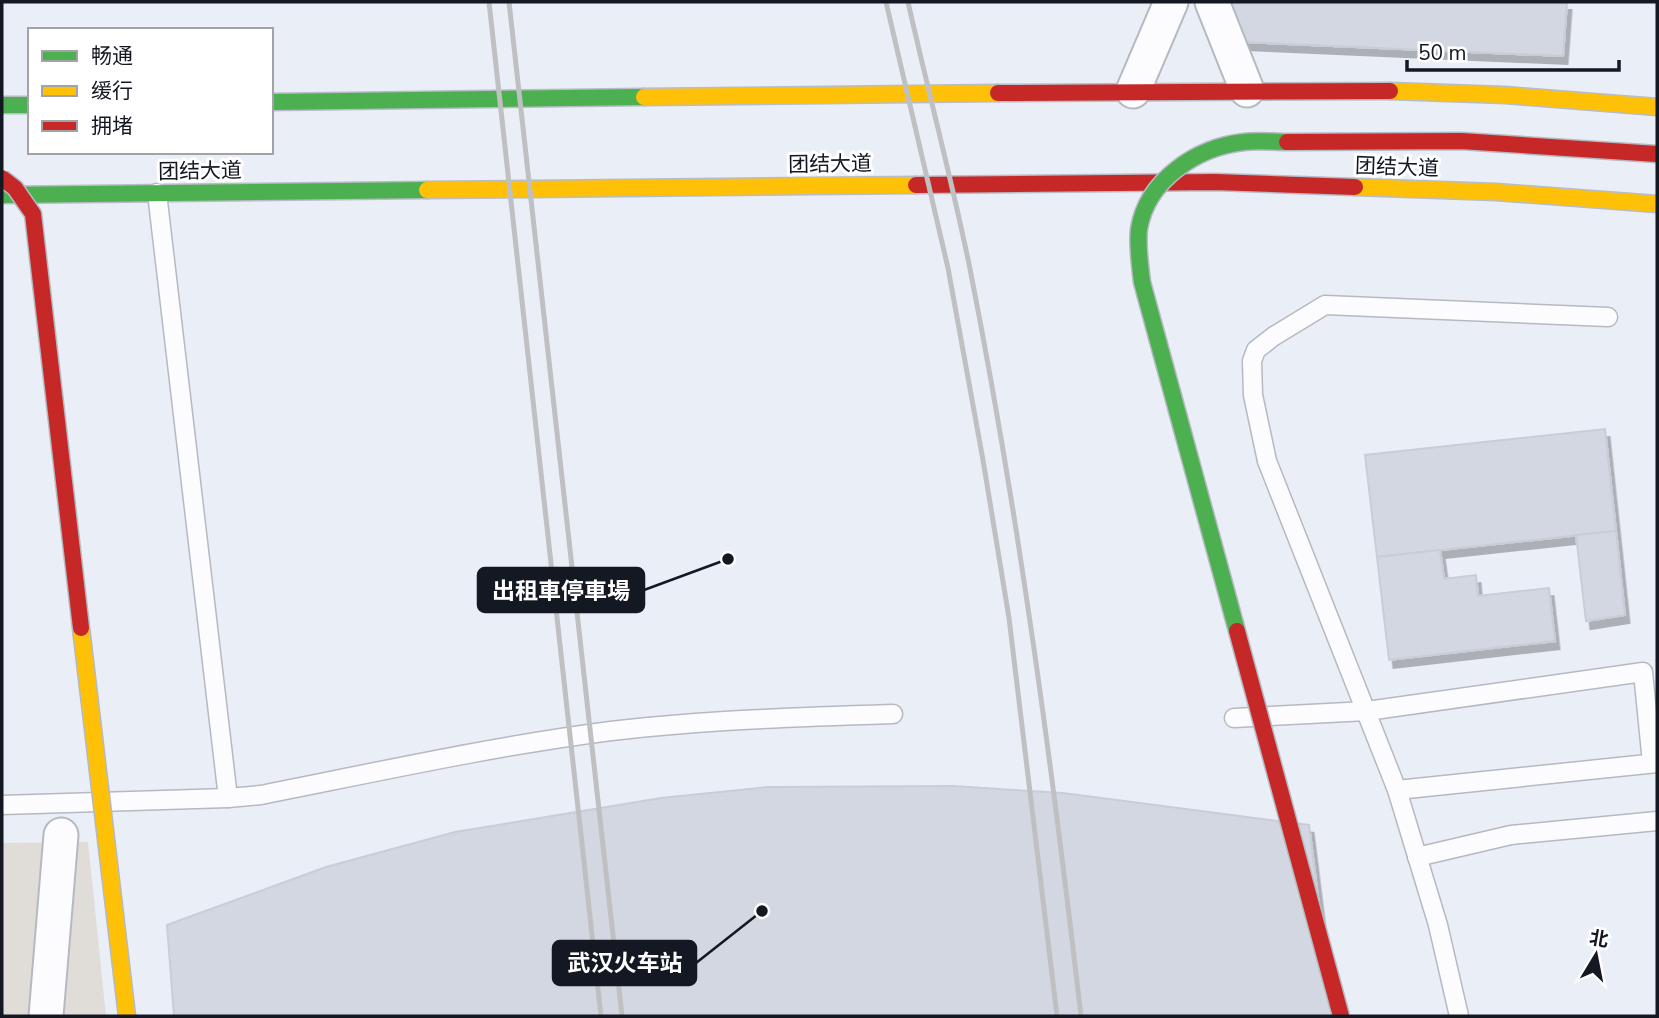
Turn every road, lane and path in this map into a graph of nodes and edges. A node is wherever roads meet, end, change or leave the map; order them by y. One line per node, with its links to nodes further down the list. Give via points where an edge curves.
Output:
1 (1171, 2): 4 (street)
2 (1212, 2): 3 (street)
3 (1247, 90): 4 (main road); 8 (main road, via 1505,95)
4 (1133, 91): 5 (main road)
5 (273, 102)
6 (2, 105): 7 (main road)
7 (28, 105)
8 (1657, 107)
9 (1657, 154): 29 (main road, bridge, via 1461,141 1243,142 1184,163 1164,177 1146,204 1137,243 1142,282)
10 (2, 178): 27 (main road, bridge, via 15,188 33,215)
11 (157, 193): 12 (main road, 团结大道); 13 (main road, 团结大道, via 1215,181 1496,192); 20 (lane)
12 (2, 195)
13 (1657, 204)
14 (1608, 317): 15 (lane, via 1325,304 1256,350 1251,373 1265,451)
15 (1367, 711): 17 (lane); 18 (lane, via 1643,672); 19 (lane)
16 (893, 714): 20 (lane, via 613,731)
17 (1234, 718)
18 (1655, 763): 19 (lane)
19 (1397, 790): 25 (lane)
20 (228, 798): 21 (lane)
21 (120, 801): 22 (lane); 28 (lane)
22 (2, 805)
23 (1657, 821): 25 (lane, via 1511,835)
24 (61, 835): 26 (street)
25 (1417, 857): 30 (lane)
26 (46, 1016)
27 (127, 1016)
28 (141, 1016)
29 (1341, 1016)
30 (1459, 1016)

